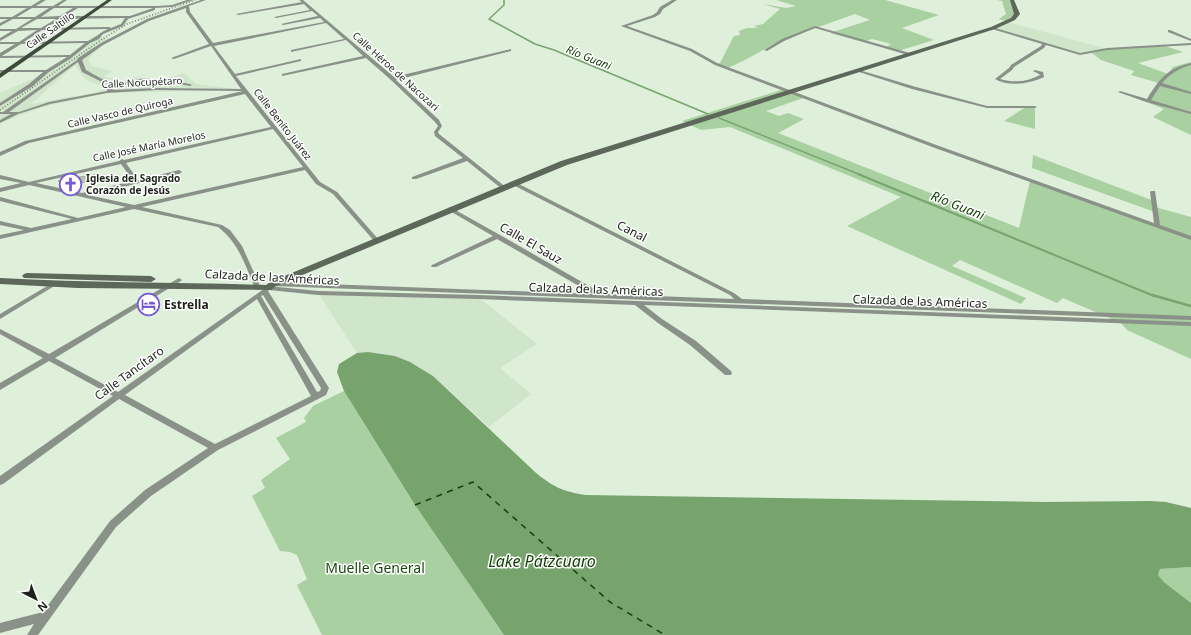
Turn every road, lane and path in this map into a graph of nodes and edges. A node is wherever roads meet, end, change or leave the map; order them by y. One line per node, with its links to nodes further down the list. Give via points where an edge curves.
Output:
1 (44, 0): 14 (street)
2 (65, 0): 15 (street)
3 (110, 0): 17 (main road, Calle Saltillo)
4 (191, 0): 10 (street)
5 (204, 0): 10 (street)
6 (675, 0): 75 (street, via 661,8 654,16 623,26 691,50 716,64)
7 (1012, 0): 34 (main road, via 1017,14 1013,19)
8 (302, 1): 19 (street, Calle Héroe de Nacozari); 21 (street)
9 (134, 3): 11 (street)
10 (185, 3): 18 (street); 49 (street, Calle Benito Juárez, via 188,12); 59 (street, via 134,27)
11 (130, 6): 17 (street); 18 (street)
12 (0, 7): 13 (street)
13 (8, 7): 14 (street); 20 (street)
14 (31, 7): 15 (street); 26 (street)
15 (53, 7): 16 (street); 27 (street)
16 (77, 7): 17 (street); 28 (street)
17 (101, 7): 29 (main road, Calle Saltillo)
18 (158, 7): 22 (street)
19 (312, 10): 23 (street); 24 (street, Calle Héroe de Nacozari)
20 (0, 11)
21 (238, 14)
22 (132, 16): 29 (street); 33 (street, via 124,20 122,25)
23 (276, 17)
24 (321, 17): 30 (street, Calle Héroe de Nacozari); 31 (street)
25 (0, 18): 26 (street)
26 (12, 18): 27 (street); 32 (street)
27 (35, 18): 28 (street); 36 (street)
28 (58, 18): 29 (street); 37 (street)
29 (84, 18): 38 (main road, Calle Saltillo)
30 (327, 22): 40 (street, Calle Héroe de Nacozari); 49 (street)
31 (283, 24)
32 (0, 25)
33 (113, 28): 38 (street); 44 (street)
34 (993, 28): 47 (street); 53 (main road)
35 (0, 30): 36 (street)
36 (16, 30): 37 (street); 41 (street)
37 (41, 30): 38 (street); 46 (street)
38 (66, 30): 43 (main road, Calle Saltillo)
39 (1169, 31): 42 (street)
40 (347, 39): 52 (street); 56 (street, Calle Héroe de Nacozari)
41 (0, 40)
42 (1191, 40)
43 (48, 42): 44 (street); 46 (street); 57 (main road, Calle Saltillo)
44 (90, 42): 55 (street)
45 (0, 43): 46 (street)
46 (20, 43): 54 (street)
47 (1044, 44): 48 (street, via 1080,54); 66 (street, via 997,79 1008,83 1030,81 1042,76)
48 (1191, 44)
49 (211, 45): 58 (street); 69 (street, Calle Benito Juárez)
50 (510, 50): 70 (street)
51 (766, 50): 53 (street, via 815,27)
52 (292, 51)
53 (909, 54): 62 (main road)
54 (0, 56): 57 (street)
55 (71, 56): 57 (street); 65 (street)
56 (367, 56): 67 (street); 70 (street, Calle Héroe de Nacozari)
57 (28, 57): 64 (main road, Calle Saltillo)
58 (173, 58)
59 (79, 59): 72 (street, via 84,71); 83 (street)
60 (300, 60): 69 (street)
61 (1191, 64): 71 (street, via 1174,69)
62 (858, 70): 75 (main road); 81 (street, via 987,107)
63 (0, 71): 64 (street)
64 (7, 71): 65 (street); 68 (main road, Calle Saltillo)
65 (47, 71): 80 (street)
66 (1035, 71)
67 (284, 75)
68 (0, 76)
69 (234, 76): 74 (street, Calle Benito Juárez)
70 (393, 79): 88 (street, Calle Héroe de Nacozari, via 437,121 440,126 436,135)
71 (1159, 84): 78 (street); 79 (street)
72 (118, 85): 73 (street, via 145,79); 76 (street)
73 (206, 89): 74 (street, Calle Nocupétaro); 76 (street, Calle Nocupétaro)
74 (246, 91): 86 (street, Calle Benito Juárez); 87 (street, Calle Vasco de Quiroga, via 27,142)
75 (790, 91): 96 (main road, via 564,163); 106 (street)
76 (107, 92): 84 (street, Calle Nocupétaro, via 49,103)
77 (1120, 92): 79 (street)
78 (1191, 93)
79 (1148, 101): 82 (street)
80 (0, 105)
81 (1035, 107)
82 (1190, 112)
83 (2, 113): 84 (street, Calle Nocupétaro)
84 (19, 113): 85 (street, Calle Nocupétaro)
85 (0, 122)
86 (275, 127): 89 (street, Calle José María Morelos); 90 (street, Calle Benito Juárez)
87 (0, 154)
88 (467, 159): 93 (street); 97 (street, Calle Héroe de Nacozari)
89 (122, 161): 94 (street); 95 (street, Calle José María Morelos)
90 (306, 168): 102 (street); 111 (street, Calle Benito Juárez, via 318,183 335,193)
91 (179, 172): 94 (street)
92 (0, 177): 95 (street)
93 (414, 178)
94 (136, 181): 100 (street)
95 (27, 183): 98 (street, Calle José María Morelos); 100 (street)
96 (513, 183): 97 (main road); 122 (street, Canal, via 732,294)
97 (504, 188): 103 (main road)
98 (0, 190)
99 (1152, 192): 106 (street)
100 (82, 194): 102 (street)
101 (0, 199): 104 (street)
102 (134, 206): 104 (street); 120 (street, via 220,226 227,230 246,256)
103 (450, 209): 108 (street, Calle El Sauz); 111 (main road)
104 (77, 219): 107 (street)
105 (0, 223): 107 (street)
106 (1157, 226): 110 (street)
107 (31, 230): 109 (street)
108 (498, 236): 112 (street); 121 (street, Calle El Sauz)
109 (0, 237)
110 (1191, 238)
111 (377, 241): 120 (main road)
112 (434, 266)
113 (0, 274): 114 (main road, Calzada de las Américas)
114 (88, 277): 115 (main road, Calzada de las Américas); 118 (main road)
115 (179, 280): 119 (street); 120 (main road, Calzada de las Américas)
116 (0, 281): 117 (main road, Calzada de las Américas)
117 (54, 284): 118 (main road, Calzada de las Américas); 125 (street)
118 (78, 285): 119 (main road, Calzada de las Américas)
119 (170, 285): 120 (main road, Calzada de las Américas); 132 (street)
120 (263, 288): 121 (street, Calzada de las Américas); 130 (street); 131 (street); 135 (street, Calle Tancítaro)
121 (599, 298): 122 (street, Calzada de las Américas); 123 (street, Calzada de las Américas)
122 (740, 301): 124 (street, Calzada de las Américas)
123 (638, 304): 124 (street, Calzada de las Américas); 133 (street, via 693,343)
124 (839, 308): 126 (street, Calzada de las Américas)
125 (0, 316)
126 (1057, 317): 127 (street, Calzada de las Américas); 128 (street, Calzada de las Américas)
127 (1191, 318)
128 (1191, 324)
129 (0, 331): 132 (street)
130 (290, 333): 131 (street); 136 (street, via 325,388 323,394)
131 (281, 337): 136 (street)
132 (49, 357): 134 (street); 135 (street)
133 (728, 373)
134 (0, 387)
135 (119, 396): 137 (street); 138 (street, Calle Tancítaro)
136 (316, 397): 137 (street)
137 (215, 448): 139 (street, via 148,493 113,524)
138 (0, 482)
139 (46, 616): 140 (street); 141 (street)
140 (0, 628)
141 (32, 635)

